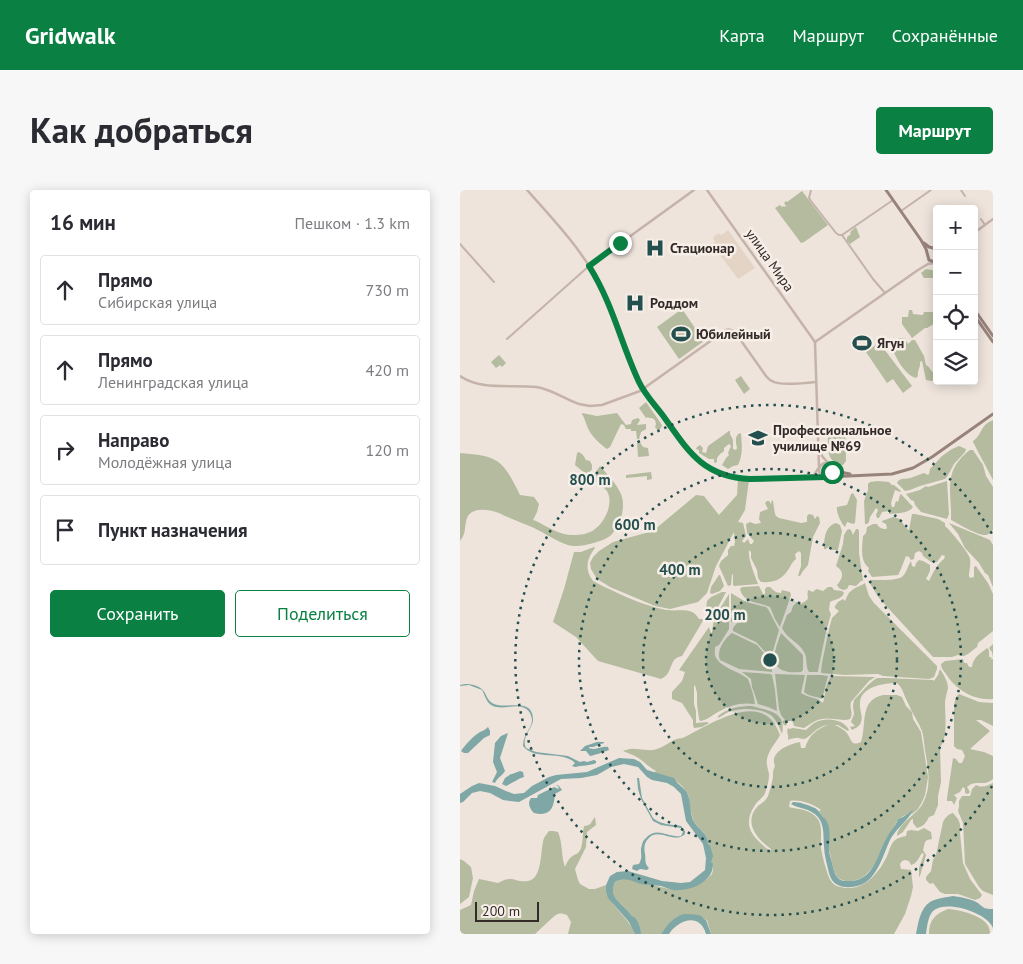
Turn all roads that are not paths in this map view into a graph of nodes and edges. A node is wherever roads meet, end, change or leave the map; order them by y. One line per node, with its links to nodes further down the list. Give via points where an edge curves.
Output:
1 (527, 190): 23 (street, via 570,238)
2 (694, 190): 23 (street)
3 (707, 190): 31 (street, улица Мира)
4 (811, 190): 15 (street, via 810,201 836,233)
5 (886, 190): 9 (main road)
6 (931, 190): 10 (street)
7 (960, 190): 8 (street)
8 (965, 196)
9 (893, 200): 10 (main road); 15 (street)
10 (901, 211): 16 (main road)
11 (980, 218): 13 (street)
12 (993, 219): 13 (street)
13 (985, 225): 14 (street)
14 (978, 230)
15 (842, 235): 26 (street)
16 (921, 240): 18 (main road); 20 (main road)
17 (460, 244): 25 (street)
18 (933, 248)
19 (933, 250): 20 (main road)
20 (928, 256): 21 (main road); 24 (street)
21 (933, 262)
22 (933, 263): 24 (street)
23 (589, 266): 30 (street); 35 (street, via 608,300)
24 (918, 270): 26 (street)
25 (494, 282)
26 (885, 293): 31 (street)
27 (978, 315): 29 (main road)
28 (978, 321): 32 (main road)
29 (993, 336)
30 (507, 339)
31 (815, 342): 34 (street)
32 (993, 342)
33 (460, 376): 35 (street, via 480,384 540,388 590,406 606,404)
34 (816, 382): 35 (street, via 772,381 729,329); 37 (street)
35 (643, 389): 41 (street, via 685,447 704,464 738,478)
36 (993, 414): 40 (main road, via 913,468 892,474)
37 (819, 442): 38 (street, via 822,456); 39 (street)
38 (830, 465): 39 (street, via 824,464); 40 (main road, via 842,473); 42 (street, via 833,470)
39 (819, 468): 41 (street, via 813,475); 42 (street, via 820,474)
40 (860, 475): 42 (main road)
41 (793, 477): 42 (street)
42 (826, 477)

